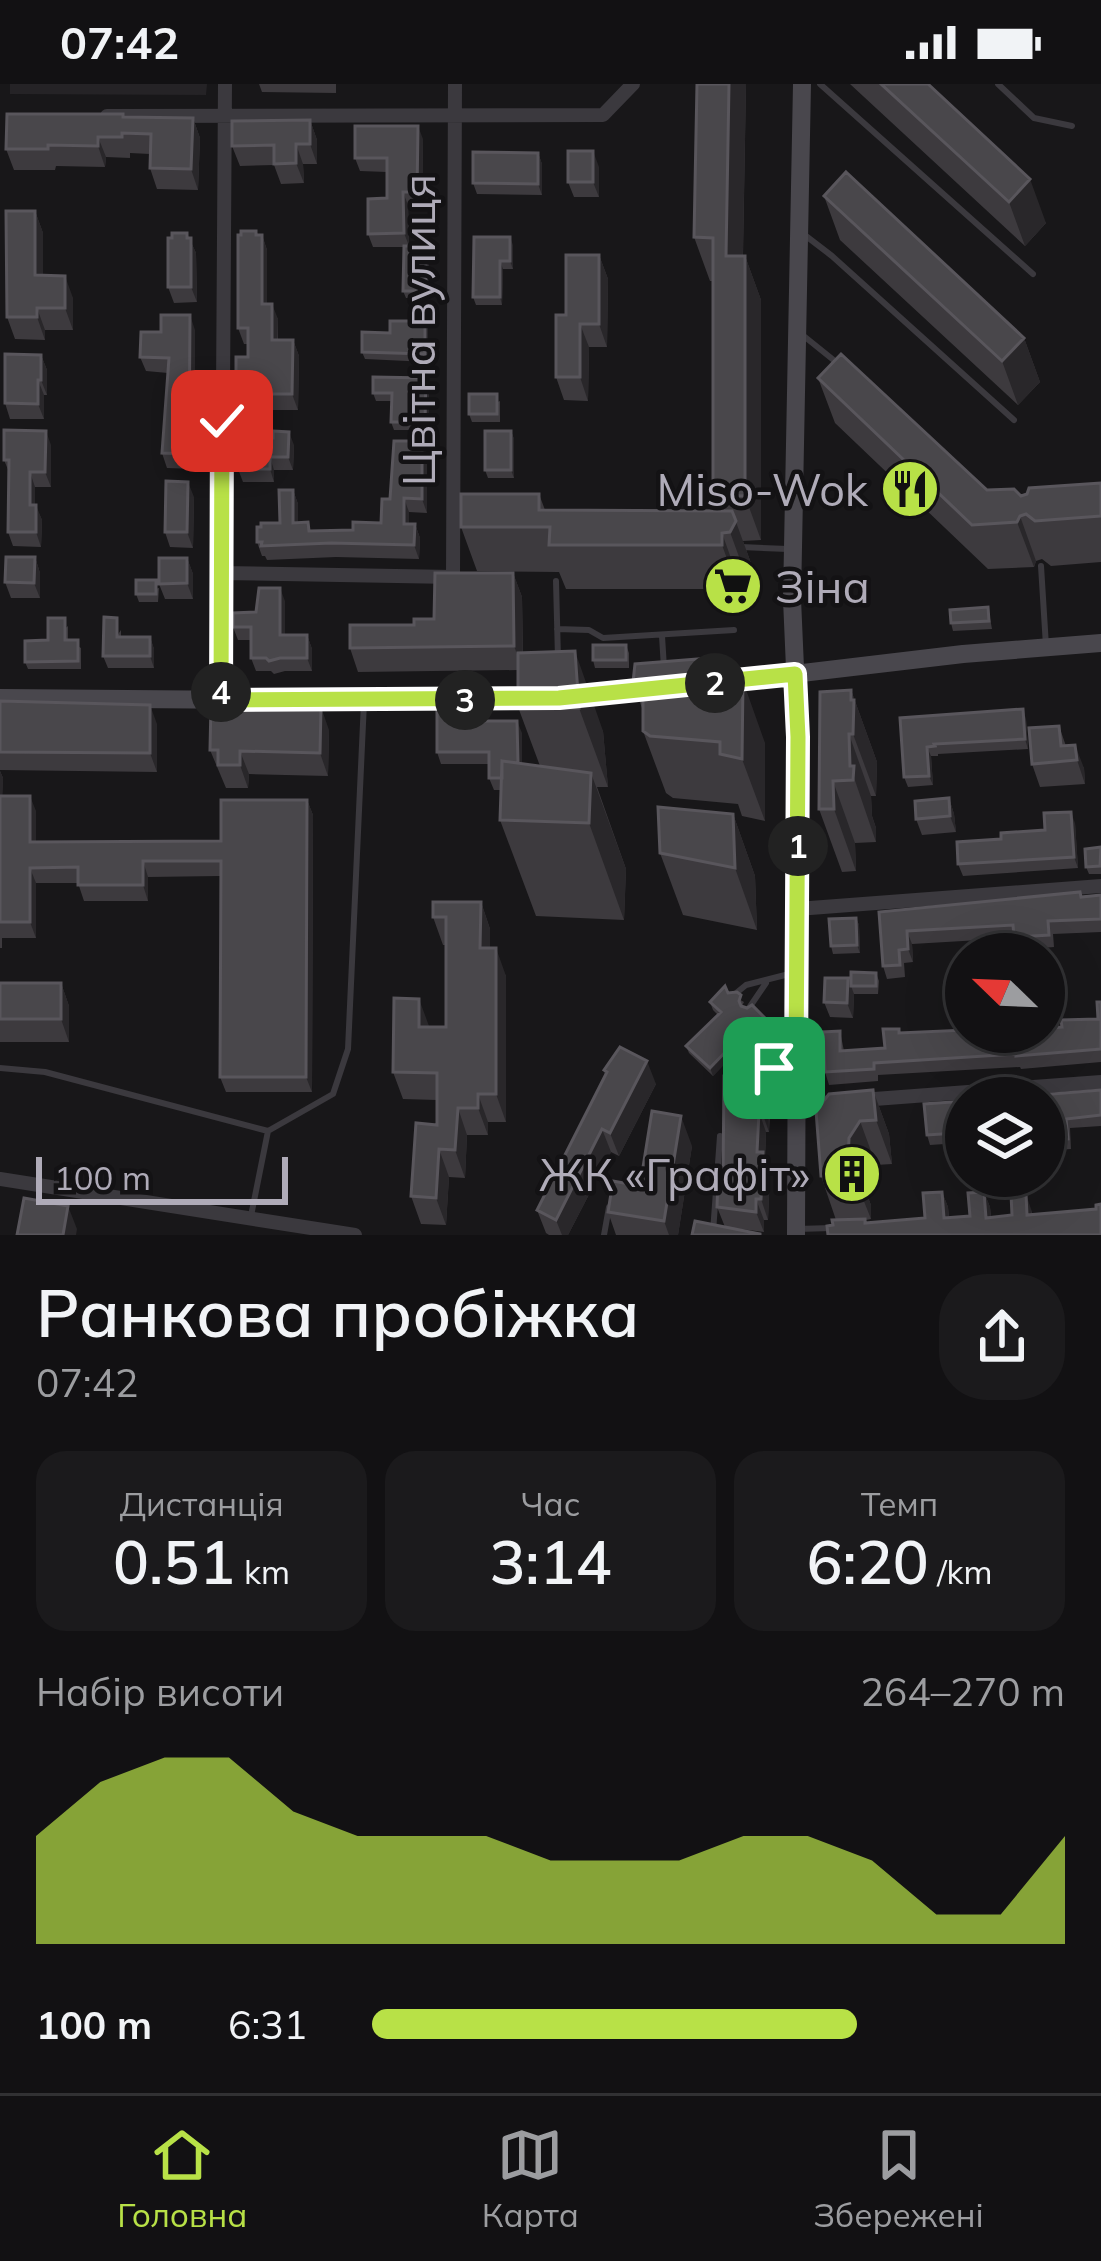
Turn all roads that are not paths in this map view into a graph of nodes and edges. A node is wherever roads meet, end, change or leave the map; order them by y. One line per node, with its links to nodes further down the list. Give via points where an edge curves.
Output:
1 (225, 84): 8 (street)
2 (455, 84): 7 (street, Цвітна вулиця)
3 (634, 84): 7 (street, via 603,116)
4 (802, 84): 11 (street)
5 (820, 84): 12 (lane)
6 (998, 84): 10 (lane, via 1034,118)
7 (455, 114): 8 (street); 19 (street, Цвітна вулиця, via 453,577)
8 (224, 115): 9 (street); 19 (street)
9 (85, 116)
10 (1072, 126)
11 (799, 231): 13 (street); 15 (lane)
12 (1033, 274)
13 (798, 332): 14 (lane); 17 (street)
14 (857, 381)
15 (1015, 420)
16 (738, 547): 17 (lane)
17 (794, 549): 27 (street)
18 (1041, 566): 25 (lane)
19 (221, 573): 30 (street)
20 (556, 581): 21 (lane)
21 (557, 628): 23 (lane, via 590,629 603,638); 28 (lane)
22 (734, 630): 23 (lane)
23 (662, 636): 26 (lane)
24 (1101, 643): 25 (street)
25 (1046, 647): 27 (street)
26 (664, 671)
27 (795, 674): 31 (street, via 559,698); 33 (street)
28 (558, 675)
29 (0, 698): 30 (street)
30 (221, 700): 31 (street)
31 (364, 701): 45 (lane, via 348,1048 333,1094)
32 (1101, 886): 33 (street)
33 (797, 909): 34 (street)
34 (797, 973): 35 (lane); 42 (street)
35 (768, 980): 36 (lane); 37 (lane)
36 (735, 994)
37 (749, 1008)
38 (746, 1041): 40 (lane)
39 (736, 1042): 40 (lane)
40 (759, 1060): 42 (lane)
41 (0, 1068): 45 (lane, via 45,1072)
42 (796, 1074): 44 (street)
43 (1101, 1082): 44 (street)
44 (796, 1104): 52 (street)
45 (268, 1131): 49 (lane)
46 (720, 1136): 53 (lane)
47 (0, 1179): 49 (street)
48 (609, 1207): 55 (lane)
49 (251, 1220): 51 (street)
50 (841, 1228): 52 (lane)
51 (273, 1229): 54 (street)
52 (796, 1232)
53 (713, 1234)
54 (355, 1235)
55 (604, 1235)

